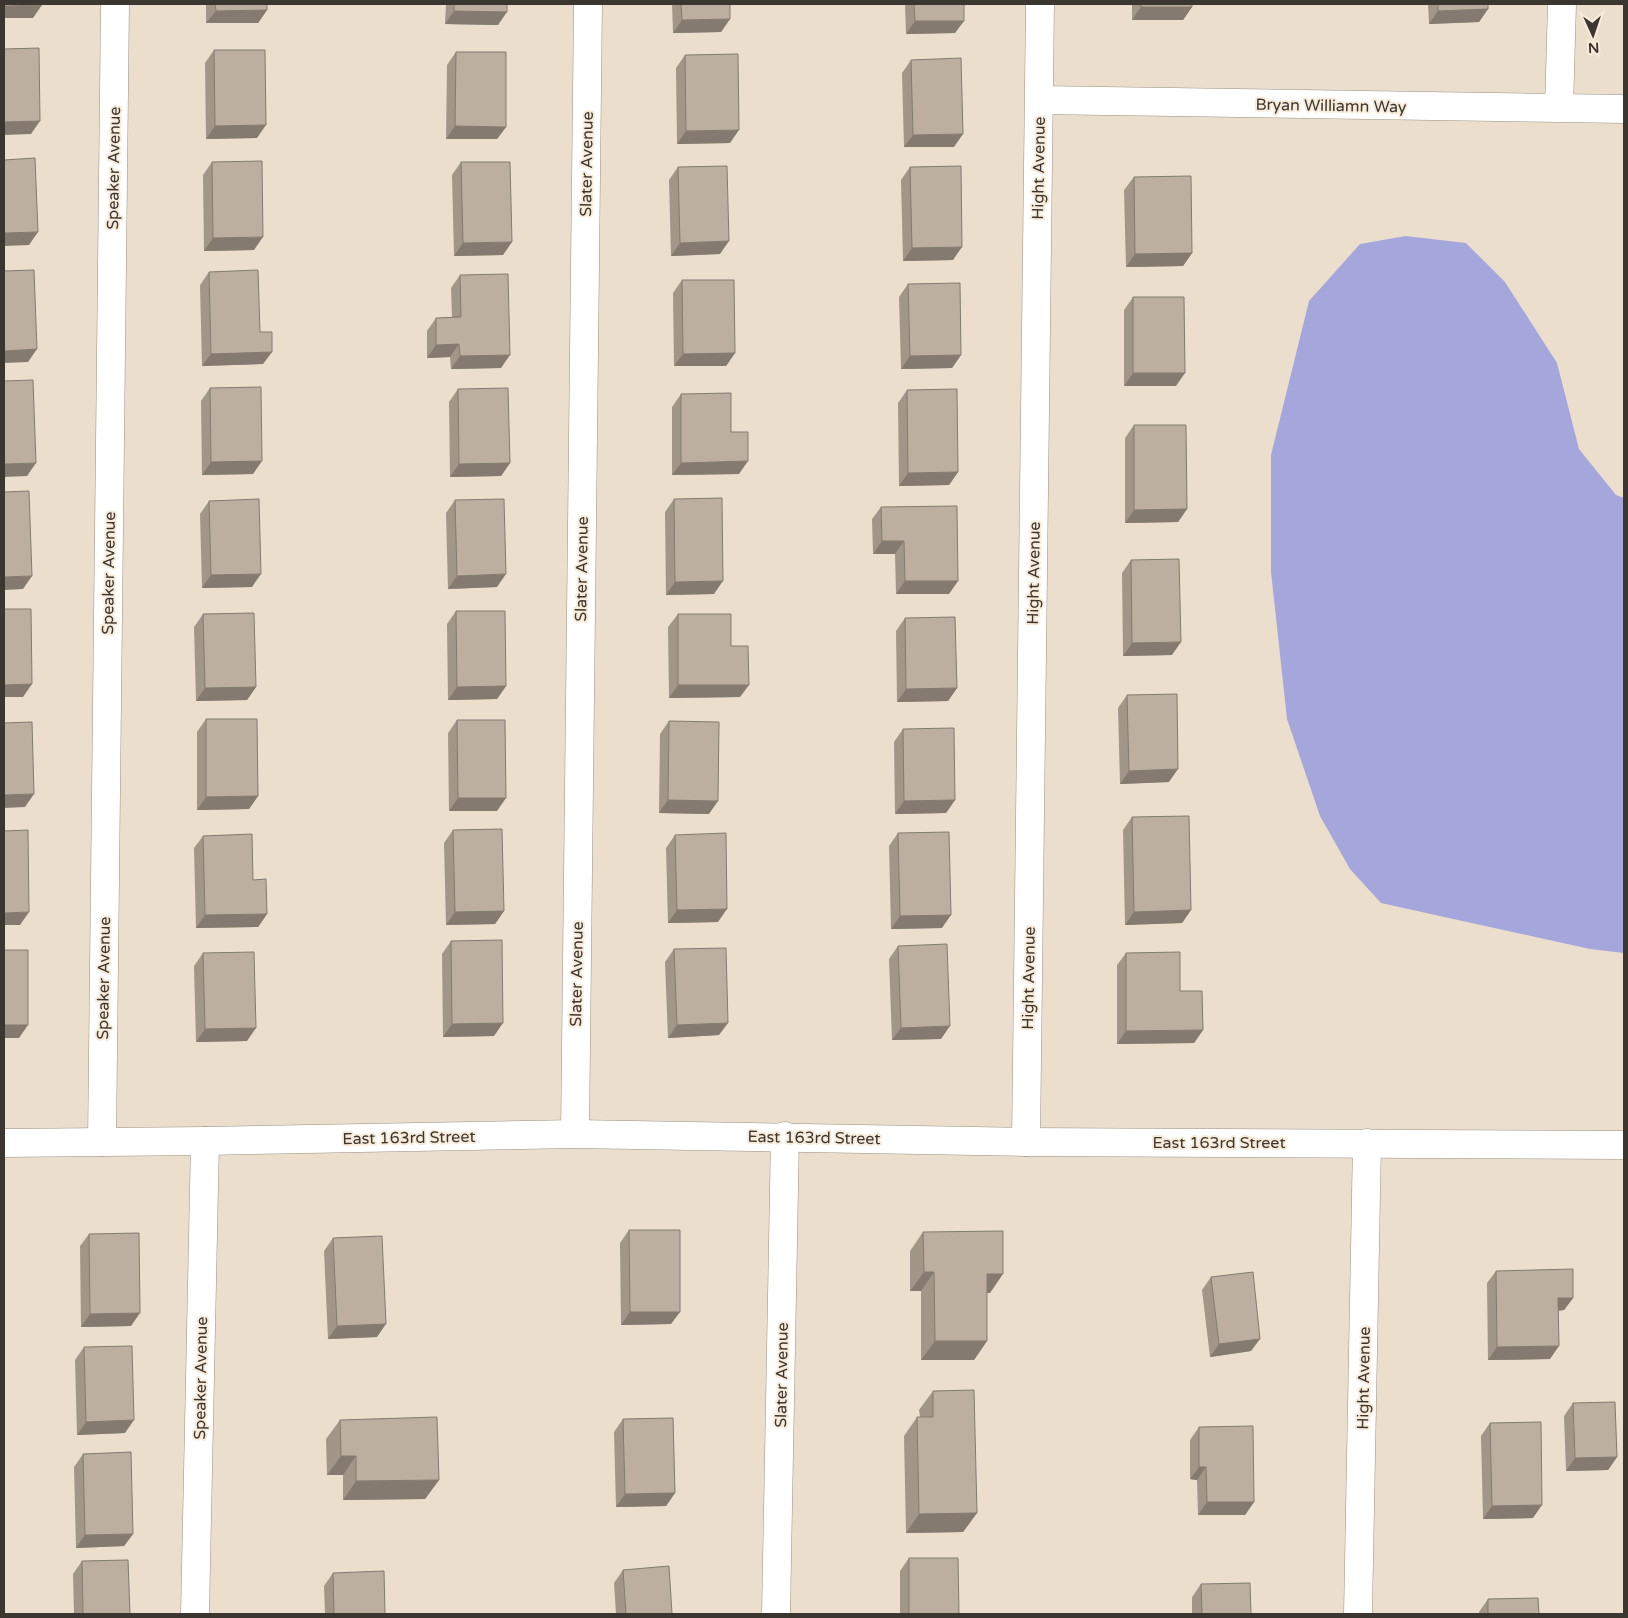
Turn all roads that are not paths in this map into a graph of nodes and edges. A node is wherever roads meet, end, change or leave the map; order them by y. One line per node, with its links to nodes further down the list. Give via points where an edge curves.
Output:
1 (115, 4): 10 (street, Speaker Avenue)
2 (588, 4): 8 (street, Slater Avenue)
3 (1040, 4): 5 (street, Hight Avenue)
4 (1562, 4): 6 (street)
5 (1039, 100): 6 (street, Bryan Williamn Way); 12 (street, Hight Avenue)
6 (1559, 108): 7 (street, Bryan Williamn Way)
7 (1624, 109)
8 (574, 1134): 9 (street, East 163rd Street); 11 (street, East 163rd Street)
9 (786, 1136): 12 (street, East 163rd Street); 17 (street, Slater Avenue)
10 (102, 1142): 11 (street, East 163rd Street); 13 (street, East 163rd Street)
11 (205, 1142): 16 (street, Speaker Avenue)
12 (1026, 1142): 14 (street, East 163rd Street)
13 (4, 1143)
14 (1367, 1143): 15 (street, East 163rd Street); 18 (street, Hight Avenue)
15 (1624, 1145)
16 (195, 1614)
17 (776, 1614)
18 (1358, 1614)

